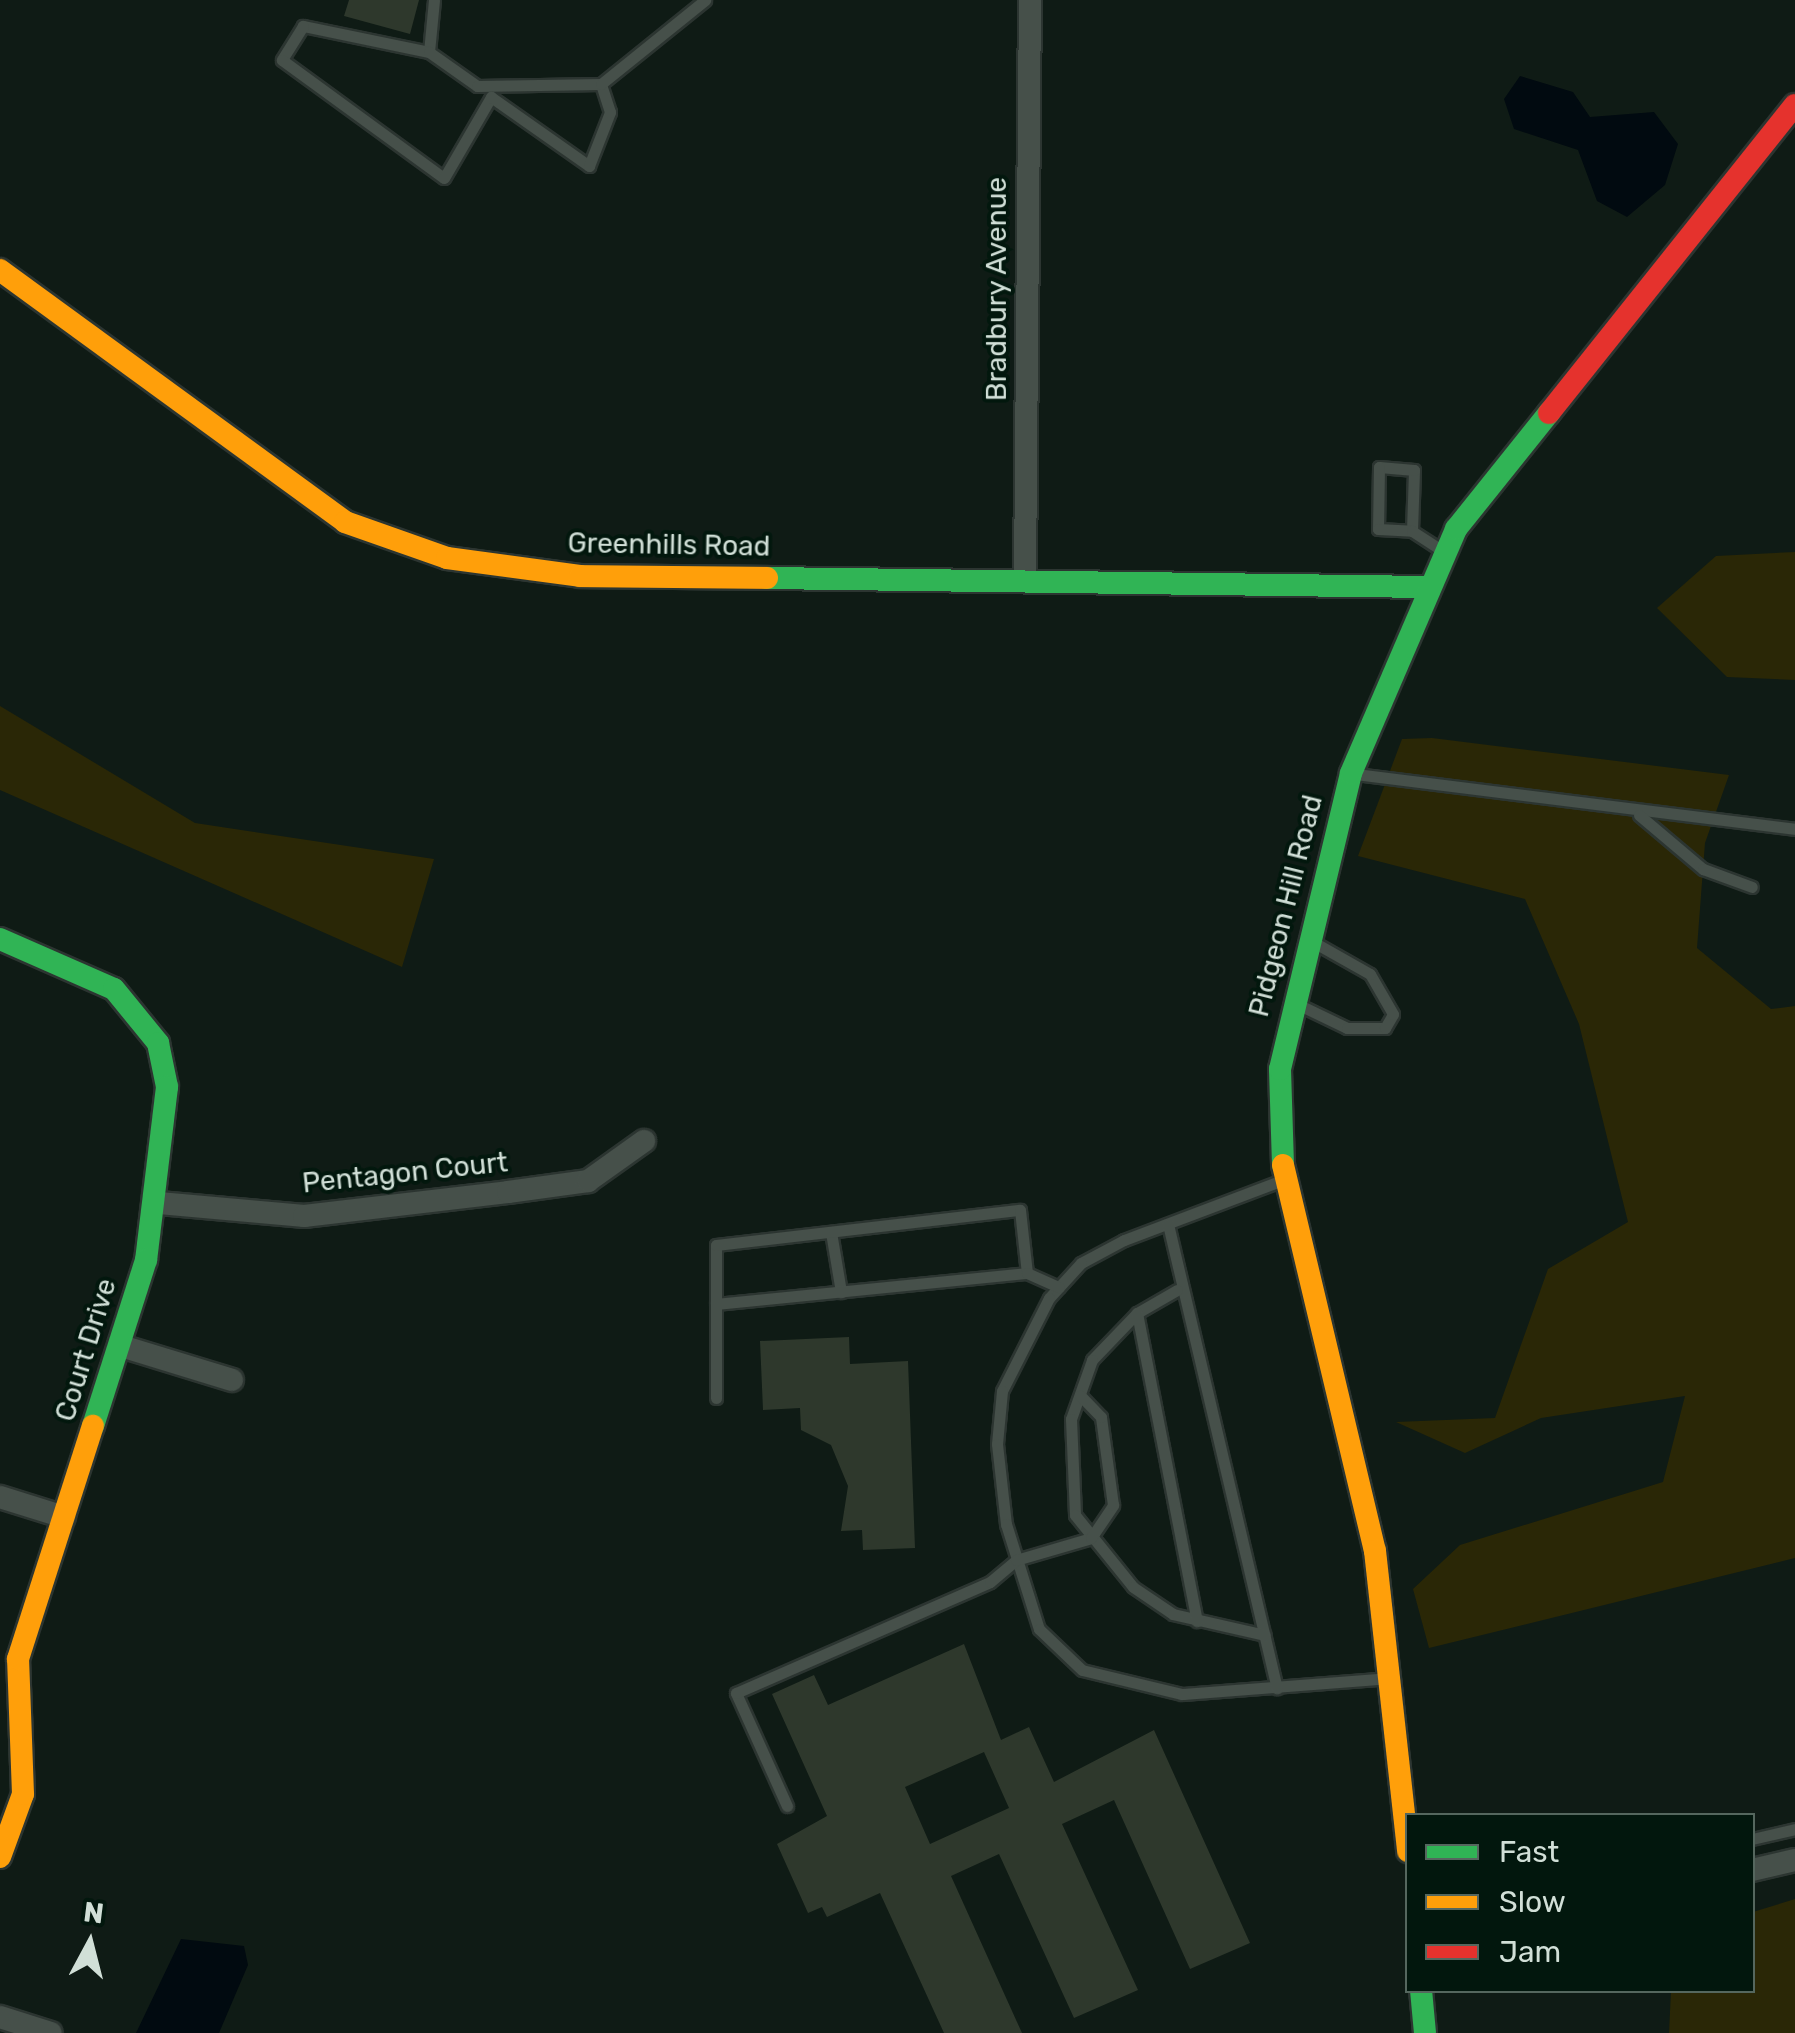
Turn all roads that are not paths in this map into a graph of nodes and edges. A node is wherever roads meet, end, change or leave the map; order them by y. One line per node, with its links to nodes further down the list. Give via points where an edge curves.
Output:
1 (434, 0): 4 (lane)
2 (705, 0): 5 (lane)
3 (1030, 0): 10 (street, Bradbury Avenue)
4 (430, 52): 5 (lane, via 478,86); 5 (lane, via 304,26 282,60 444,178 491,98 589,166 610,112)
5 (601, 84)
6 (1795, 104): 9 (street, Pidgeon Hill Road, via 1487,480)
7 (0, 270): 10 (street, Greenhills Road, via 345,522 448,558 580,576)
8 (1412, 531): 8 (lane, via 1414,470 1379,467 1378,529); 9 (lane)
9 (1444, 552): 11 (street, Pidgeon Hill Road)
10 (1025, 578): 11 (street, Greenhills Road)
11 (1427, 587): 12 (street, Pidgeon Hill Road)
12 (1351, 773): 13 (lane); 16 (street, Pidgeon Hill Road)
13 (1636, 813): 14 (lane); 15 (lane, via 1703,869)
14 (1795, 830)
15 (1752, 887)
16 (1306, 938): 18 (street, Pidgeon Hill Road); 18 (lane, via 1370,974 1393,1014 1385,1028 1347,1028)
17 (0, 939): 21 (street, Court Drive, via 114,989 158,1044 167,1087)
18 (1291, 1001): 20 (street, Pidgeon Hill Road, via 1280,1069)
19 (644, 1140): 21 (street, Pentagon Court, via 588,1181 508,1192 304,1216)
20 (1284, 1180): 22 (lane); 40 (street, Pidgeon Hill Road, via 1348,1406)
21 (159, 1203): 30 (street, Court Drive)
22 (1168, 1224): 25 (lane, via 1080,1263); 26 (lane)
23 (832, 1232): 24 (lane, via 1020,1210); 27 (lane); 28 (lane, via 716,1245)
24 (1027, 1273): 25 (lane); 27 (lane)
25 (1059, 1287): 37 (lane, via 1002,1391 996,1444)
26 (1177, 1290): 29 (lane); 39 (lane)
27 (841, 1292): 28 (lane)
28 (716, 1304): 33 (lane)
29 (1138, 1313): 32 (lane, via 1092,1360); 38 (lane)
30 (121, 1346): 31 (street); 35 (street, Court Drive)
31 (232, 1380)
32 (1080, 1395): 36 (lane, via 1068,1454 1075,1515); 36 (lane, via 1102,1417 1113,1505)
33 (716, 1398)
34 (0, 1497): 35 (street)
35 (64, 1517): 43 (street, Court Drive, via 18,1659)
36 (1090, 1538): 37 (lane); 38 (lane, via 1132,1587)
37 (1016, 1560): 41 (lane, via 1039,1629 1082,1670 1182,1694); 44 (lane, via 990,1582 736,1693)
38 (1196, 1621): 39 (lane)
39 (1264, 1635): 41 (lane)
40 (1392, 1678): 41 (lane); 45 (street, Pidgeon Hill Road)
41 (1277, 1688)
42 (0, 1744): 43 (street)
43 (27, 1752): 48 (street, Court Drive, via 24,1794)
44 (787, 1806)
45 (1405, 1819)
46 (1795, 1829): 47 (lane)
47 (1755, 1839)
48 (0, 1857)
49 (1795, 1860): 50 (street)
50 (1755, 1869)
51 (1421, 1993): 54 (street)
52 (0, 2017): 53 (street)
53 (51, 2032)
54 (1426, 2033)

